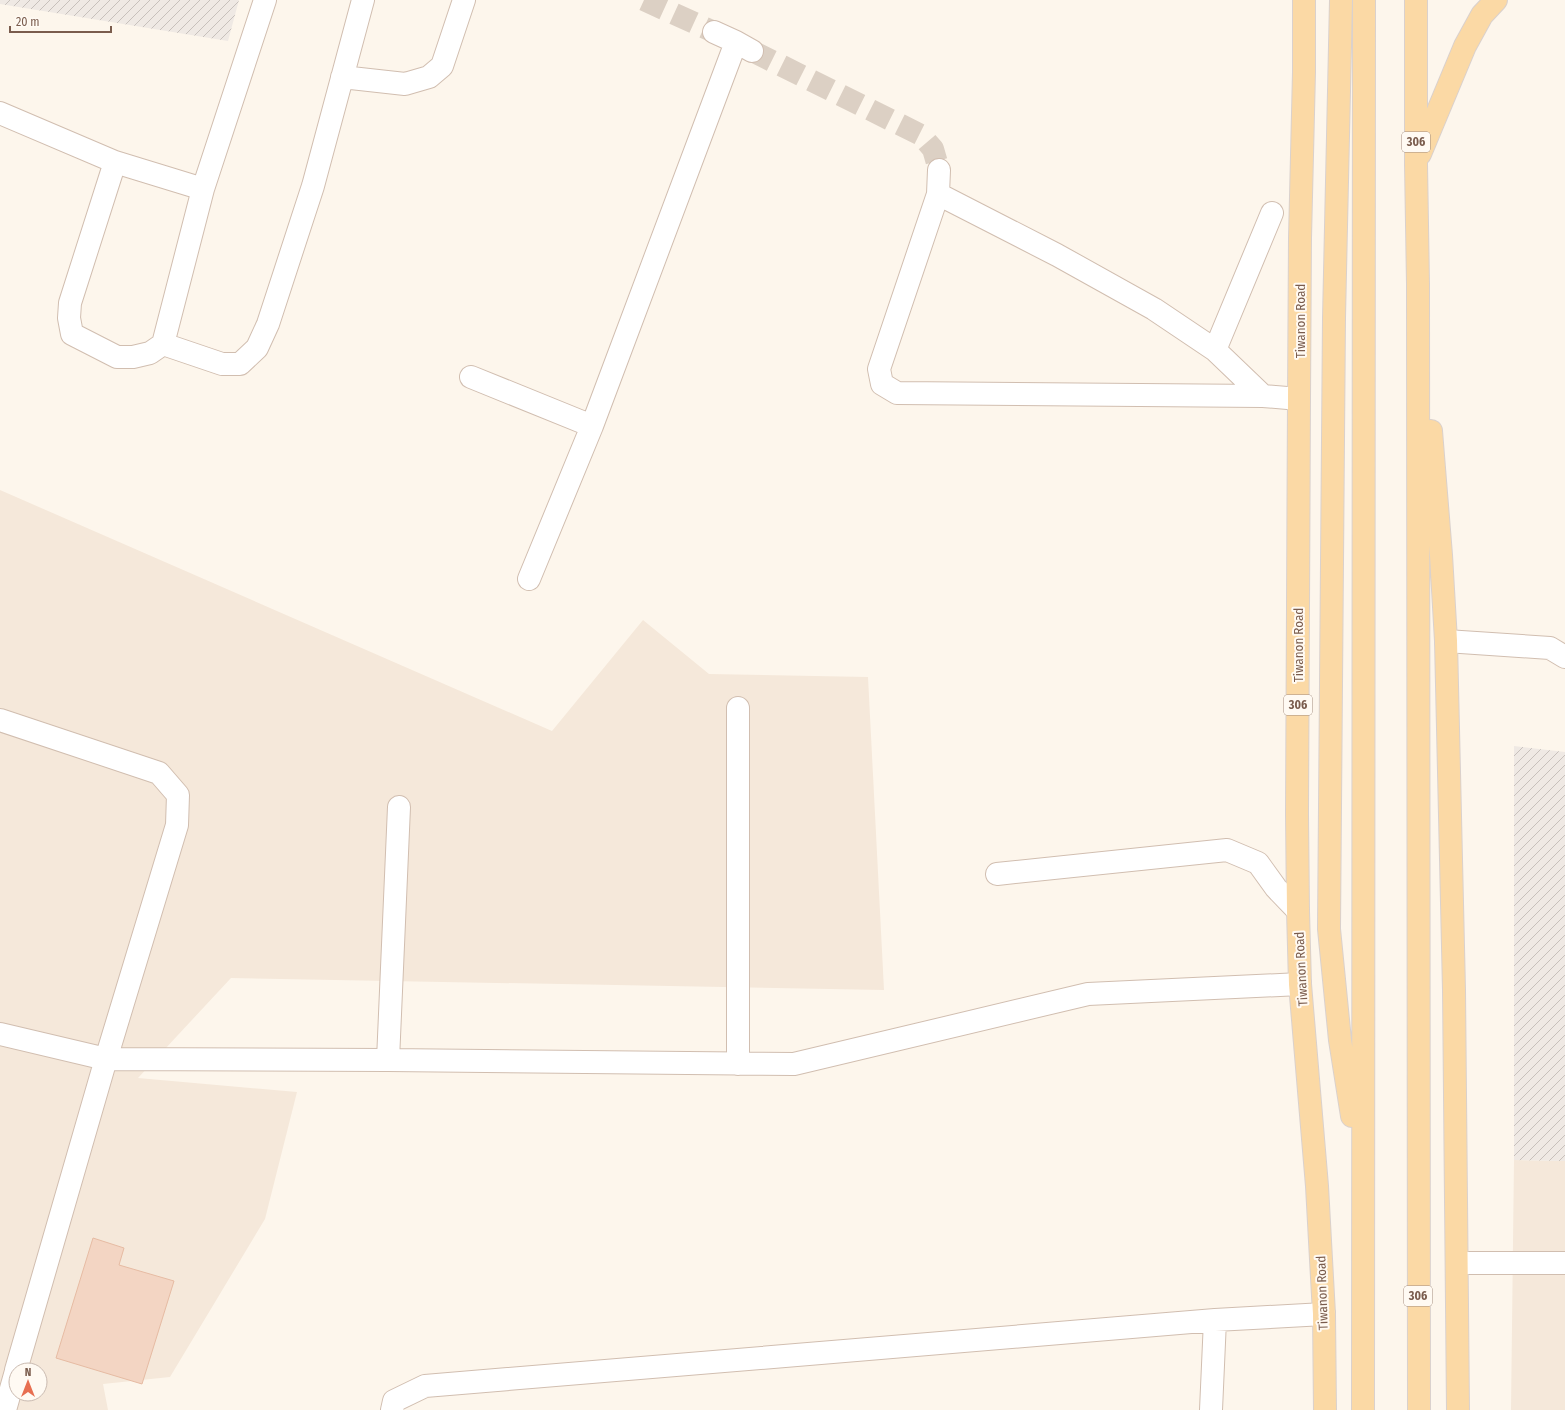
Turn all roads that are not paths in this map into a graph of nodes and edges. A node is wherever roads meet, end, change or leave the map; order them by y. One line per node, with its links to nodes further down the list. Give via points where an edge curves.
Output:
1 (265, 0): 15 (street)
2 (363, 0): 10 (street)
3 (464, 0): 10 (street, via 442,66 429,78 405,84)
4 (1304, 0): 23 (main road, Tiwanon Road / 306)
5 (1341, 0): 38 (main road, via 1334,318 1329,929 1340,1040)
6 (1364, 0): 38 (main road)
7 (1416, 0): 13 (main road, 306)
8 (1496, 0): 13 (main road, via 1482,15 1465,46)
9 (714, 32): 24 (street, via 744,46)
10 (342, 77): 19 (street, via 313,186 268,324 257,348 240,364 222,364)
11 (0, 113): 12 (street)
12 (116, 162): 15 (street); 19 (street, via 70,303 68,318 72,334 117,356 133,357 150,353)
13 (1416, 164): 18 (main road, 306)
14 (939, 170): 16 (street)
15 (203, 189): 19 (street)
16 (938, 194): 20 (street, via 1147,305); 22 (street, via 879,369 882,384 897,393)
17 (1272, 213): 20 (street)
18 (1418, 284): 26 (main road, 306); 50 (main road, 306)
19 (163, 344)
20 (1215, 350): 22 (street)
21 (472, 377): 24 (street)
22 (1263, 396): 23 (street)
23 (1299, 399): 32 (main road, Tiwanon Road / 306)
24 (592, 426): 25 (street)
25 (529, 579)
26 (1446, 640): 27 (street, via 1550,648); 39 (main road, 306)
27 (1565, 657)
28 (738, 708): 37 (street)
29 (0, 720): 35 (street, via 159,772 178,795 177,825)
30 (399, 807): 36 (street)
31 (997, 874): 32 (street, via 1227,850 1258,862 1276,888)
32 (1298, 911): 33 (main road, Tiwanon Road / 306)
33 (1300, 984): 37 (street, via 1088,994 794,1064); 41 (main road, Tiwanon Road / 306, via 1317,1186)
34 (0, 1034): 35 (street)
35 (106, 1059): 36 (street); 43 (street)
36 (388, 1060): 37 (street)
37 (738, 1064)
38 (1363, 1188): 49 (main road)
39 (1458, 1263): 40 (street); 51 (main road, 306)
40 (1565, 1263)
41 (1324, 1314): 42 (street); 48 (main road, Tiwanon Road / 306)
42 (1215, 1320): 46 (street, via 424,1386 394,1401); 47 (street)
43 (18, 1362)
44 (8, 1399): 45 (street)
45 (5, 1410)
46 (392, 1410)
47 (1211, 1410)
48 (1325, 1410)
49 (1363, 1410)
50 (1419, 1410)
51 (1458, 1410)

